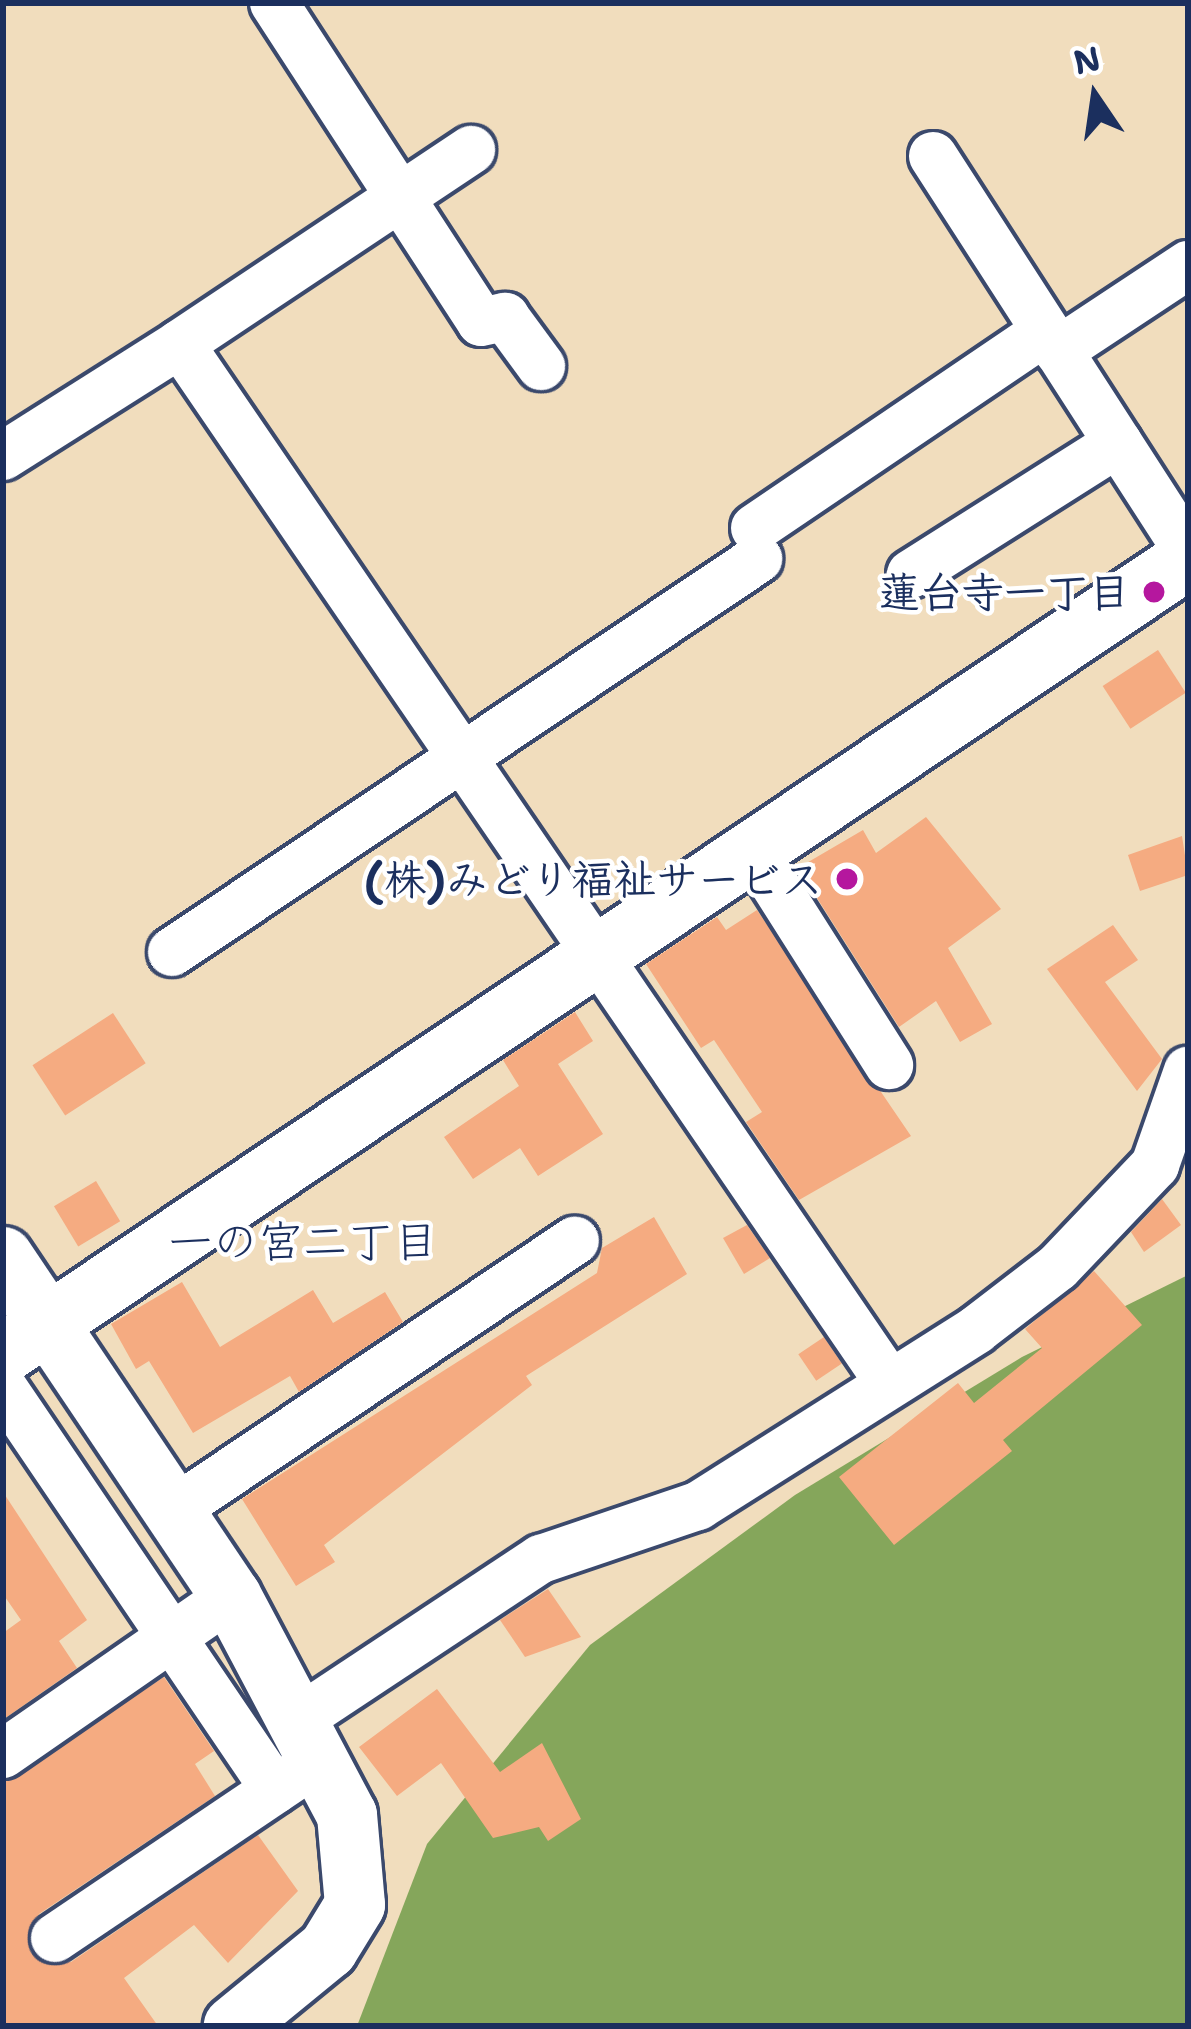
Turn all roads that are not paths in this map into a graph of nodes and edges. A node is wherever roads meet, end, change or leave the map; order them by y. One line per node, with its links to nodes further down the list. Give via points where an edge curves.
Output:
1 (274, 3): 4 (street)
2 (471, 151): 4 (street)
3 (932, 156): 6 (street)
4 (402, 196): 7 (street); 8 (street, via 482,322 505,317)
5 (1188, 265): 6 (street)
6 (1052, 341): 9 (street); 13 (street)
7 (180, 344): 10 (street); 13 (street)
8 (541, 365)
9 (1118, 443): 11 (street); 12 (street)
10 (3, 456)
11 (1188, 555): 14 (street)
12 (911, 574)
13 (460, 759): 15 (street); 16 (street)
14 (752, 849): 16 (street); 17 (street)
15 (172, 952)
16 (592, 955): 21 (street); 22 (street)
17 (889, 1065)
18 (1188, 1071): 22 (street, via 1155,1165 1058,1267 976,1330)
19 (575, 1241): 24 (street)
20 (3, 1257): 21 (street)
21 (26, 1339): 24 (street)
22 (886, 1378): 28 (street, via 698,1506 542,1558)
23 (3, 1388): 26 (street)
24 (174, 1510): 25 (street)
25 (231, 1596): 26 (street); 28 (street)
26 (172, 1637): 27 (street); 28 (street)
27 (3, 1754)
28 (299, 1755): 29 (street); 30 (street, via 356,1846 355,1905 299,1978)
29 (55, 1938)
30 (234, 2026)

